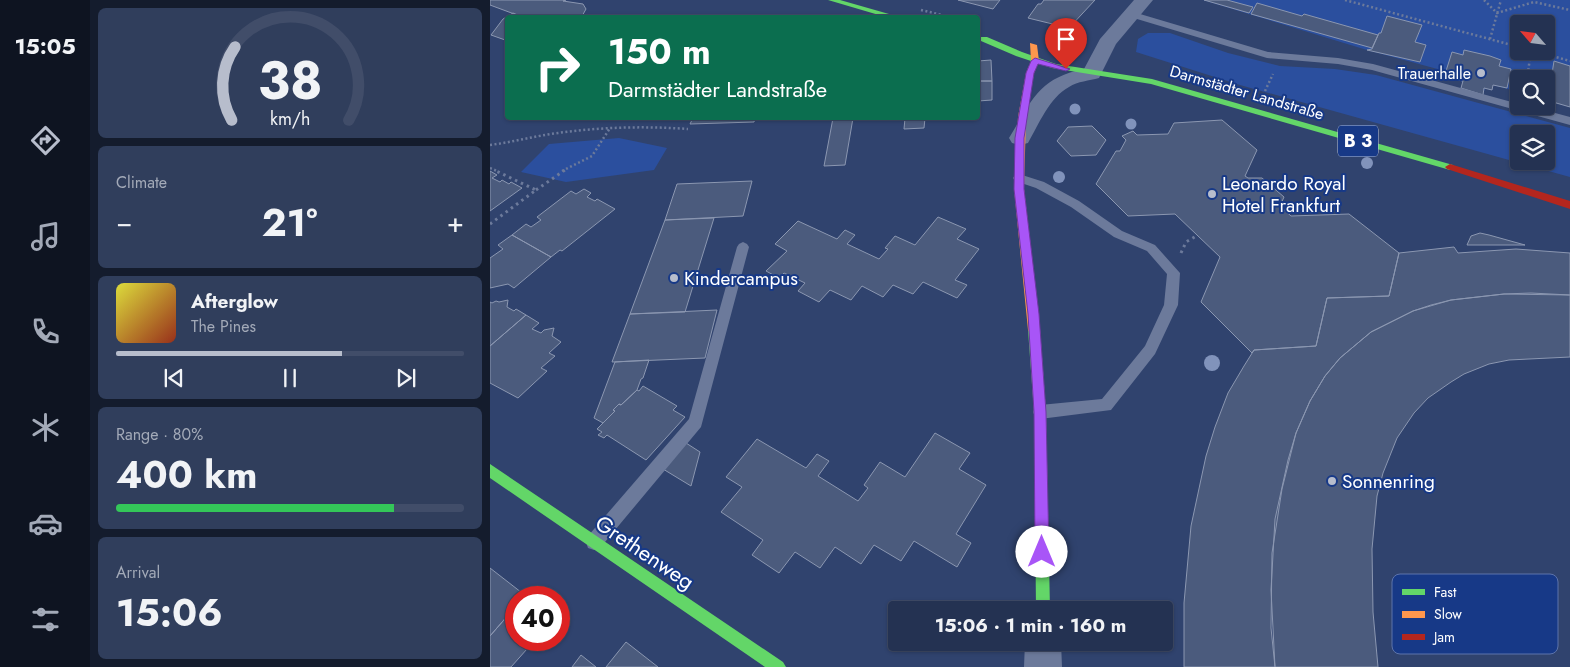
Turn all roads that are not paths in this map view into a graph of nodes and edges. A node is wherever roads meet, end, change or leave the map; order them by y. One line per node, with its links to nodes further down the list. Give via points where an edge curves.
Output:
1 (832, 0): 4 (street)
2 (1144, 0): 3 (street)
3 (1130, 14): 9 (street); 10 (lane, via 1267,55 1373,67)
4 (889, 15)
5 (981, 38): 6 (street, Darmstädter Landstraße / B 3); 8 (street, Darmstädter Landstraße / B 3)
6 (1033, 45): 7 (street, Darmstädter Landstraße / B 3); 8 (street)
7 (1049, 49)
8 (1035, 61): 9 (street, Darmstädter Landstraße / B 3); 11 (street, via 1030,73)
9 (1092, 65): 11 (street, via 1052,90); 13 (street, Darmstädter Landstraße / B 3, via 1427,159)
10 (1570, 122)
11 (1020, 138): 12 (street)
12 (1019, 178): 15 (street, via 1034,314); 15 (lane, via 1040,185 1075,204 1118,234 1150,248 1174,273 1171,306 1150,350 1106,405)
13 (1570, 205)
14 (743, 247): 17 (lane, via 696,422)
15 (1040, 412): 18 (street)
16 (490, 470): 17 (street, Grethenweg)
17 (594, 542): 20 (street, Grethenweg)
18 (1043, 601)
19 (1043, 651): 21 (street)
20 (778, 667)
21 (1043, 667)

